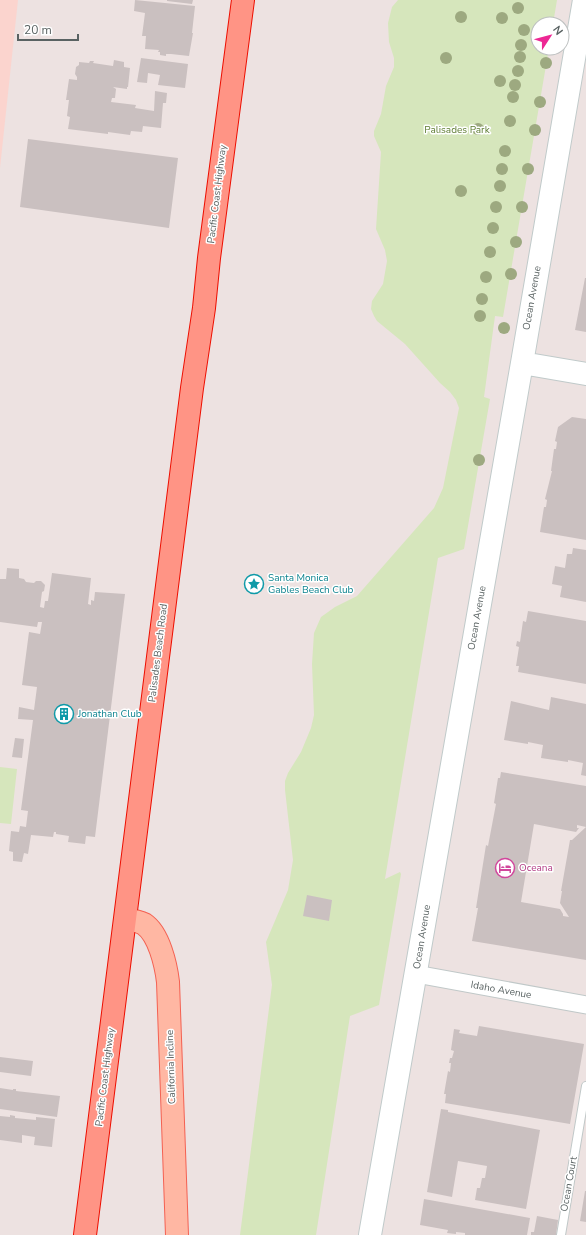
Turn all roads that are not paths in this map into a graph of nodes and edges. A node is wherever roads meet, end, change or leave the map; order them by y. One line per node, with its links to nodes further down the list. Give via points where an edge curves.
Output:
1 (243, 0): 5 (highway, Pacific Coast Highway)
2 (584, 0): 3 (main road, Ocean Avenue)
3 (522, 363): 4 (main road); 7 (main road, Ocean Avenue)
4 (586, 374)
5 (192, 388): 6 (highway, Palisades Beach Road)
6 (126, 919): 10 (highway, Pacific Coast Highway); 11 (main road, California Incline, via 148,927 160,949 168,982)
7 (416, 974): 8 (street, Idaho Avenue); 12 (main road, Ocean Avenue)
8 (586, 1005)
9 (586, 1086): 13 (lane, Ocean Court)
10 (85, 1235)
11 (177, 1235)
12 (370, 1235)
13 (561, 1235)

